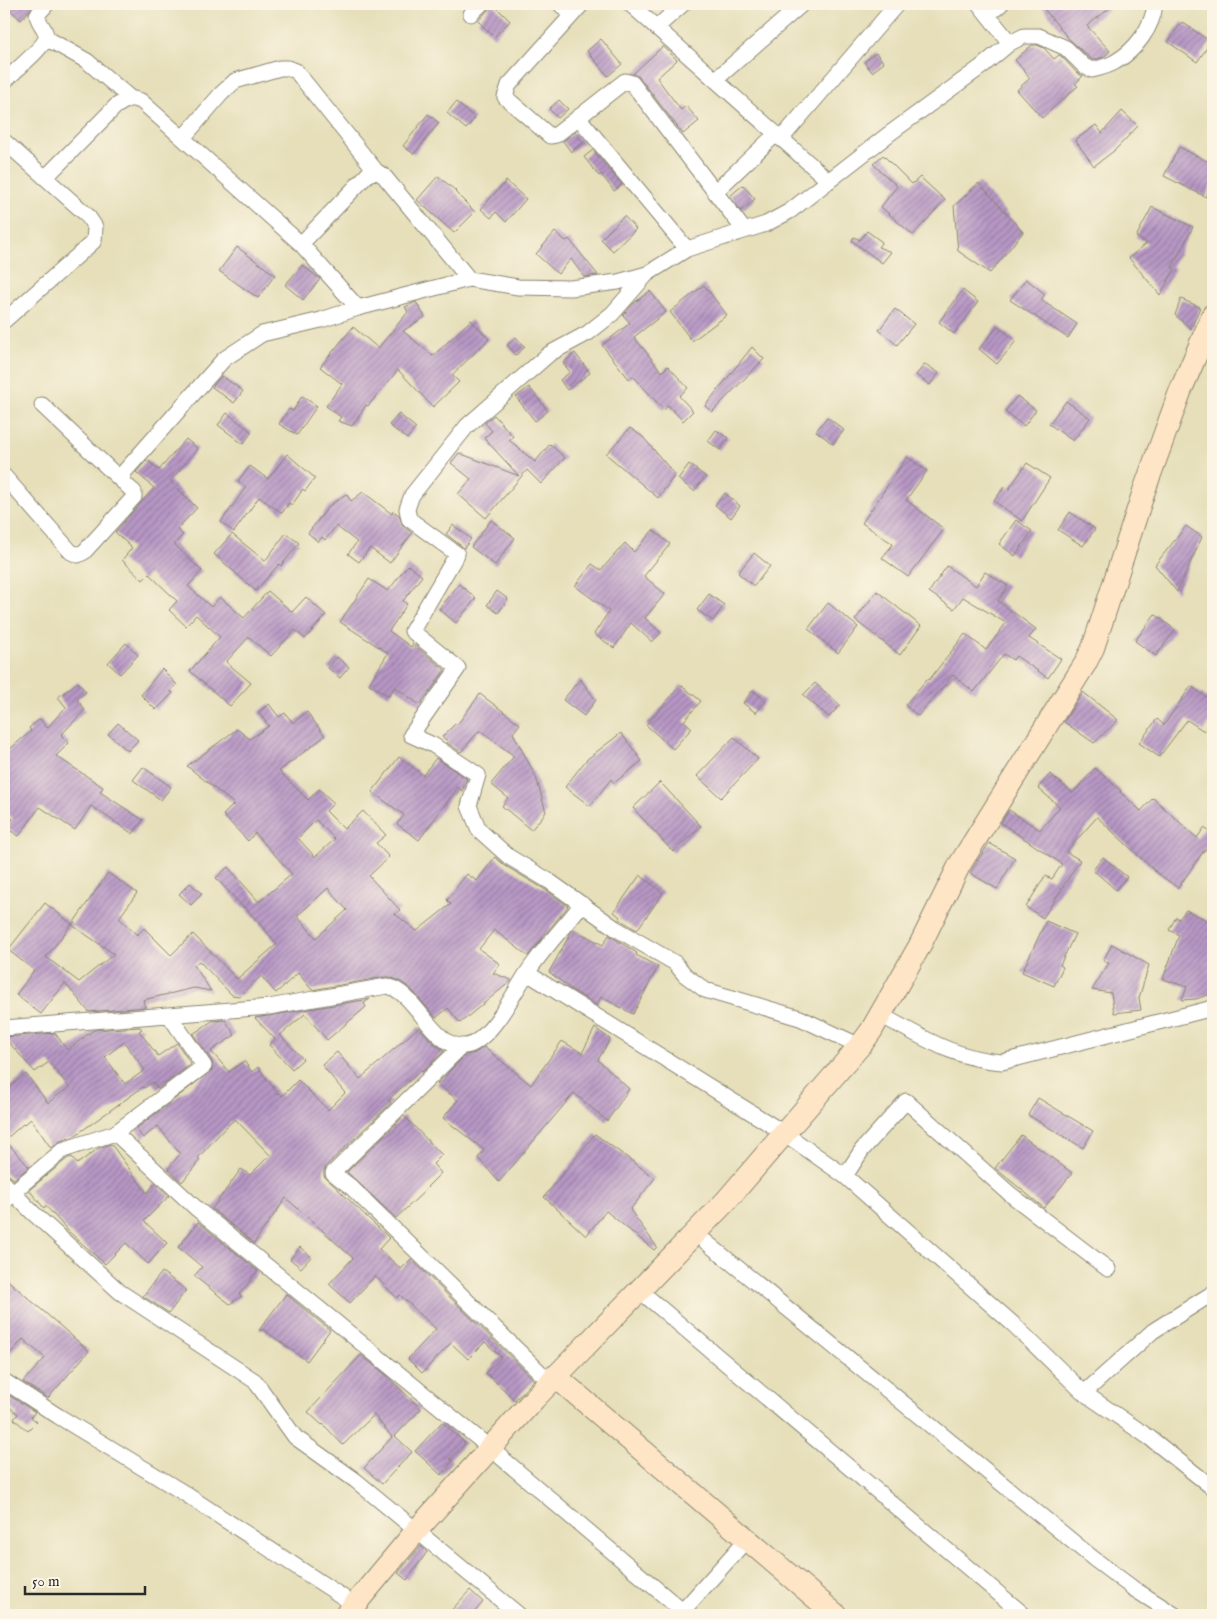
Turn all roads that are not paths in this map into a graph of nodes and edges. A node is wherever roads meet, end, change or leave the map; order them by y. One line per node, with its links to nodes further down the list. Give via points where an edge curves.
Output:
1 (47, 4): 12 (street, via 37,15)
2 (560, 4): 9 (street)
3 (630, 4): 11 (street)
4 (683, 4): 11 (street)
5 (802, 4): 15 (street)
6 (897, 4): 18 (street)
7 (1001, 4): 10 (street)
8 (1155, 4): 13 (street, via 1149,25 1126,55 1113,64 1092,70 1066,48 1039,36 1024,36)
9 (577, 9): 17 (street, via 510,85 505,97 550,136 556,135)
10 (984, 10): 13 (street)
11 (657, 27): 15 (street)
12 (46, 38): 14 (street); 16 (street, via 87,61)
13 (1010, 43): 23 (street)
14 (5, 80)
15 (715, 80): 18 (street)
16 (130, 98): 19 (street, via 141,101); 22 (street, via 116,106)
17 (578, 117): 24 (street, via 625,81 632,83); 27 (street)
18 (779, 136): 23 (street); 24 (street)
19 (183, 138): 21 (street, via 235,81 288,68 296,71); 26 (street)
20 (4, 142): 22 (street)
21 (376, 172): 26 (street, via 368,173); 29 (street, via 384,176)
22 (45, 178): 31 (street, via 87,215 94,227 94,241)
23 (829, 181): 25 (street, via 790,211 766,224)
24 (715, 192): 25 (street)
25 (744, 230): 27 (street)
26 (301, 244): 30 (street)
27 (687, 249): 28 (street)
28 (647, 274): 29 (street, via 618,282 571,288 518,287); 36 (street, via 612,314 588,333 549,354 467,426 412,495 407,509 409,519 457,554 412,631 458,668 411,735 433,745 478,775 469,806 479,830 509,856)
29 (469, 278): 30 (street)
30 (358, 308): 35 (street, via 262,334 224,359 125,470)
31 (4, 321)
32 (1210, 328): 39 (street, via 1180,392 1093,648 960,864 919,947)
33 (42, 405): 35 (street)
34 (5, 481): 35 (street, via 71,552 78,555 134,497 134,492)
35 (123, 482)
36 (582, 904): 37 (street); 43 (street, via 614,928 675,963 684,975 705,990 800,1018)
37 (527, 972): 42 (street, via 491,1027 473,1043); 45 (street)
38 (1211, 1010): 39 (street, via 1002,1062 950,1052)
39 (880, 1014): 43 (street)
40 (169, 1015): 41 (street); 42 (street, via 269,1007 387,986 402,994 447,1041); 44 (street, via 204,1066)
41 (4, 1028)
42 (461, 1046): 52 (street, via 333,1173)
43 (860, 1046): 45 (street)
44 (115, 1133): 47 (street, via 63,1150); 55 (street, via 197,1209)
45 (784, 1133): 46 (street); 48 (street)
46 (845, 1176): 49 (street, via 862,1150 906,1101 1010,1194); 54 (street, via 1006,1318)
47 (7, 1193): 57 (street, via 120,1292 255,1381 295,1437)
48 (694, 1233): 50 (street); 64 (street, via 1094,1559)
49 (1108, 1269)
50 (639, 1290): 52 (street); 63 (street)
51 (1213, 1293): 54 (street, via 1153,1331)
52 (552, 1379): 55 (street); 58 (street)
53 (4, 1381): 59 (street, via 184,1492)
54 (1084, 1393): 56 (street, via 1150,1438)
55 (490, 1448): 57 (street); 60 (street)
56 (1213, 1488)
57 (417, 1530): 59 (street); 61 (street)
58 (747, 1539): 60 (street); 62 (street)
59 (350, 1610)
60 (683, 1614)
61 (519, 1615)
62 (836, 1615)
63 (1024, 1615)
64 (1175, 1615)

